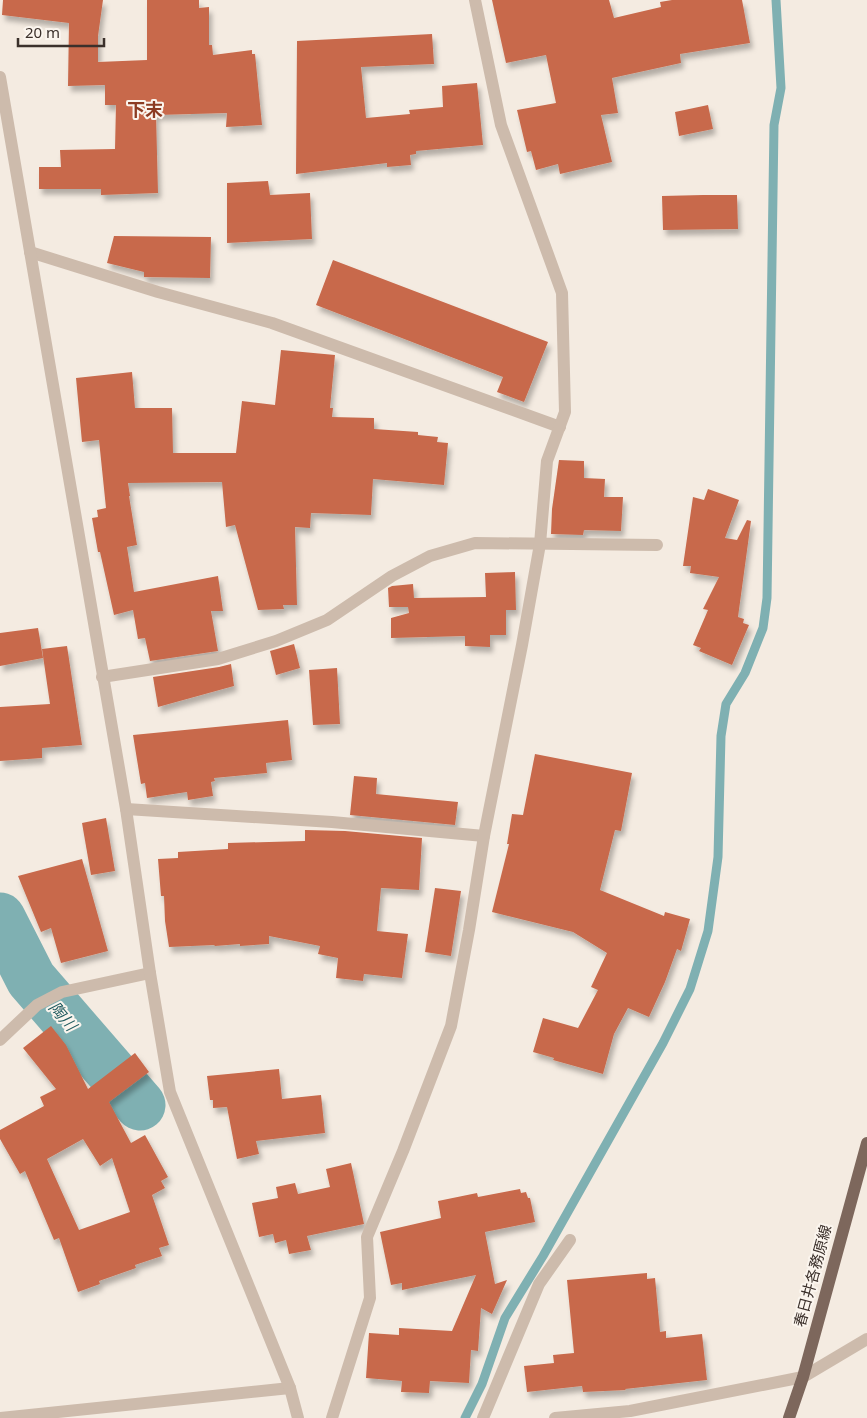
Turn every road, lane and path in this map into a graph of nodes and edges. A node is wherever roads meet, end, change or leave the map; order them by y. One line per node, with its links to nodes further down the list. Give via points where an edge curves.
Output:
1 (475, 0): 4 (street, via 501,126 562,293 565,412)
2 (0, 77): 3 (street)
3 (30, 252): 4 (street, via 272,323); 7 (street)
4 (560, 427): 5 (street, via 546,461)
5 (540, 544): 6 (street); 7 (street, via 475,543 430,556 392,576 327,620 276,641 218,659); 9 (street)
6 (657, 545)
7 (102, 677): 8 (street)
8 (126, 809): 9 (street, via 332,822); 10 (street)
9 (484, 836): 19 (street, via 451,1026 367,1237 370,1298)
10 (150, 973): 11 (street, via 62,992 37,1005); 16 (street, via 170,1092)
11 (0, 1040)
12 (867, 1143): 15 (main road, 春日井各務原線)
13 (570, 1240): 20 (street, via 539,1284)
14 (867, 1339): 15 (street)
15 (803, 1377): 21 (street, via 630,1411); 22 (main road, 春日井各務原線)
16 (290, 1388): 17 (street); 18 (street)
17 (0, 1418)
18 (298, 1418)
19 (332, 1418)
20 (483, 1418)
21 (555, 1418)
22 (789, 1418)

